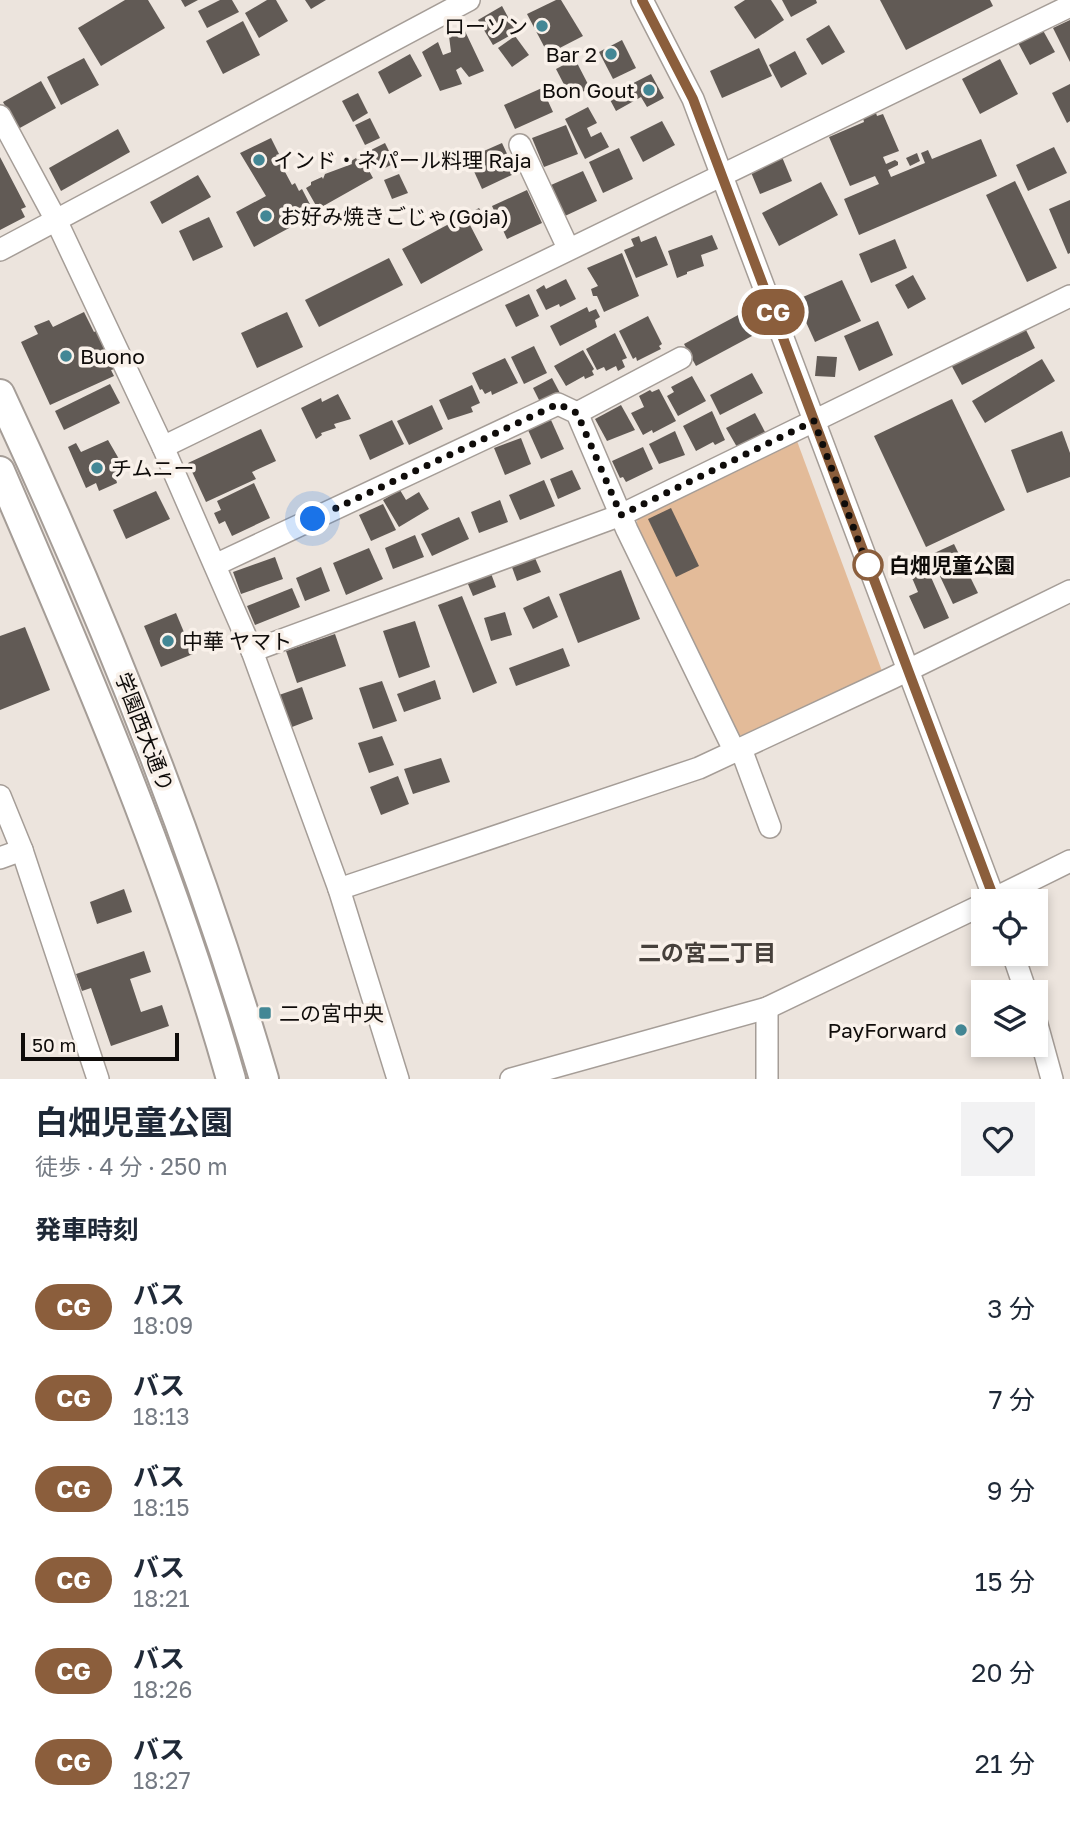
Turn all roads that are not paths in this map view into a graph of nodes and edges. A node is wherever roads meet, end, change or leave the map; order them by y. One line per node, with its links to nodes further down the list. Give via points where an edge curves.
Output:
1 (468, 0): 7 (street)
2 (642, 0): 6 (street, via 688,88)
3 (1070, 6): 6 (street)
4 (0, 116): 7 (street)
5 (520, 145): 8 (street)
6 (721, 174): 8 (street); 14 (street)
7 (56, 220): 9 (street); 15 (street)
8 (568, 248): 15 (street)
9 (0, 250)
10 (1070, 296): 14 (street)
11 (681, 358): 13 (street)
12 (0, 394): 36 (main road, 学園西大通り, via 124,676 187,841)
13 (577, 413): 17 (street); 18 (street, via 558,404)
14 (814, 421): 17 (street); 21 (street)
15 (163, 447): 18 (street)
16 (0, 471): 35 (main road, 学園西大通り, via 84,664 156,849)
17 (621, 515): 20 (street); 22 (street)
18 (215, 565): 20 (street)
19 (1070, 591): 21 (street)
20 (252, 651): 28 (street)
21 (908, 670): 22 (street); 29 (street)
22 (738, 750): 24 (street); 28 (street, via 699,768)
23 (0, 796): 25 (street)
24 (769, 827)
25 (22, 850): 26 (street); 34 (street)
26 (0, 858)
27 (1070, 862): 30 (street)
28 (339, 889): 37 (street)
29 (986, 889)
30 (1015, 889)
31 (971, 910): 32 (street)
32 (767, 1008): 38 (street); 39 (street)
33 (1046, 1057): 40 (street)
34 (98, 1079)
35 (231, 1079)
36 (264, 1079)
37 (398, 1079)
38 (512, 1079)
39 (767, 1079)
40 (1052, 1079)

